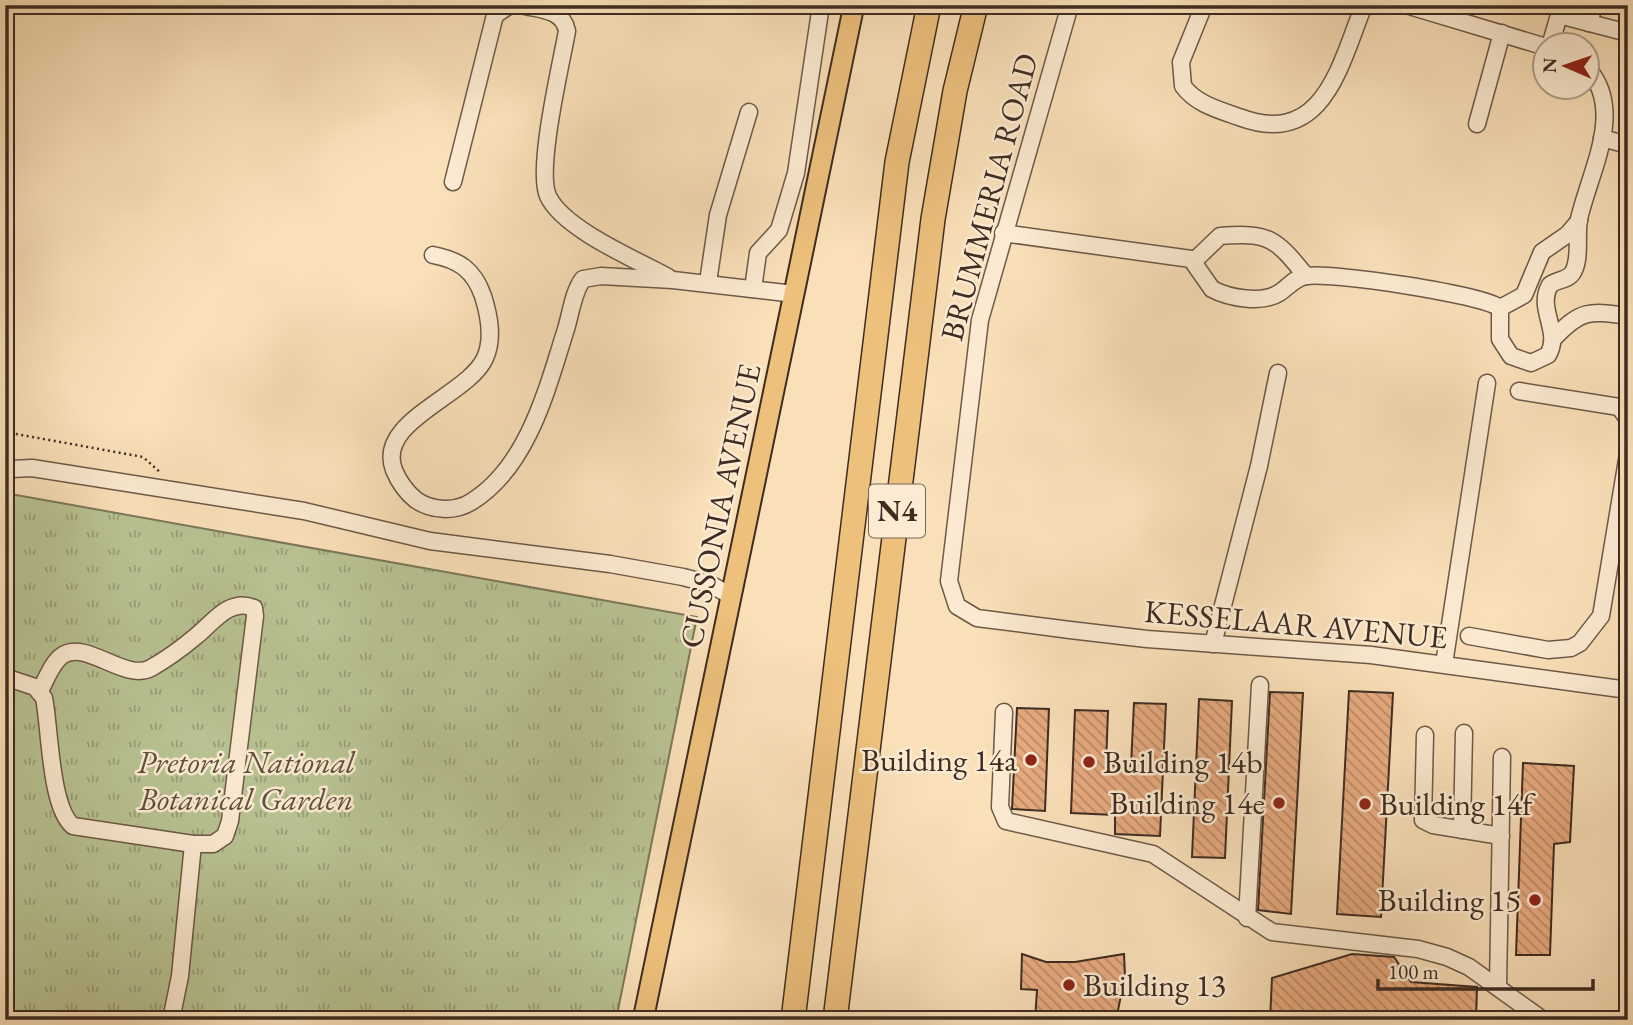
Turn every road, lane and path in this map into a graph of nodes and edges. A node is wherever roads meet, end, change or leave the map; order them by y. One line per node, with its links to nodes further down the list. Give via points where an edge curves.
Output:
1 (510, 5): 22 (street, via 495,15)
2 (521, 5): 29 (street, via 558,14 567,31 544,171 548,196 565,217)
3 (821, 5): 32 (street, via 796,173 779,230 758,253)
4 (855, 5): 33 (main road, CUSSONIA AVENUE)
5 (929, 5): 67 (highway, N4, via 897,162)
6 (976, 5): 68 (highway, N4, via 933,219)
7 (1070, 5): 24 (street, BRUMMERIA ROAD)
8 (1205, 5): 9 (street, via 1180,66 1184,86 1206,105 1264,124 1297,121 1321,102)
9 (1364, 5)
10 (1406, 5): 14 (street)
11 (1594, 5): 12 (street)
12 (1589, 23): 13 (street, via 1559,15); 15 (street)
13 (1553, 32)
14 (1502, 33): 16 (street); 19 (street)
15 (1628, 33)
16 (1532, 41)
17 (1602, 95): 20 (street)
18 (749, 112): 30 (street, via 718,215)
19 (1477, 124)
20 (1602, 138): 21 (street); 23 (street)
21 (1628, 145)
22 (453, 183)
23 (1579, 221): 27 (street, via 1542,252); 31 (street, via 1573,271)
24 (1003, 233): 26 (street); 46 (street, BRUMMERIA ROAD, via 978,329 951,550 949,587)
25 (433, 255): 29 (street, via 460,262 474,276 488,313 490,335 485,358 472,376 421,414 393,446 392,465 402,486 418,502 439,508 461,507 482,495 517,454 536,414 583,279)
26 (1194, 261): 28 (street, via 1212,289 1240,297 1271,297); 28 (street, via 1220,236 1268,239 1284,248)
27 (1538, 264): 31 (street, via 1543,278); 34 (street, via 1530,289)
28 (1306, 276): 34 (street, via 1445,292 1483,299)
29 (674, 280): 30 (street)
30 (708, 282): 32 (street)
31 (1554, 282): 36 (street, via 1545,301)
32 (753, 289): 33 (street)
33 (794, 294): 45 (main road, CUSSONIA AVENUE)
34 (1500, 309): 36 (street, via 1500,339 1515,359 1542,360 1554,346)
35 (1628, 316): 36 (street, via 1584,313)
36 (1555, 337)
37 (1278, 373): 48 (street)
38 (1487, 383): 50 (street)
39 (1519, 391): 40 (street, via 1619,407)
40 (1628, 419)
41 (5, 432): 44 (path, via 143,457)
42 (1628, 454): 49 (street, via 1601,616 1576,646)
43 (5, 474): 44 (street, via 32,468)
44 (178, 490): 45 (street, via 345,520 430,541 683,577)
45 (731, 596): 66 (main road, CUSSONIA AVENUE)
46 (961, 610): 48 (street, KESSELAAR AVENUE, via 982,619)
47 (1469, 636): 49 (street)
48 (1213, 644): 50 (street, KESSELAAR AVENUE)
49 (1548, 650): 52 (street)
50 (1444, 664): 52 (street, KESSELAAR AVENUE)
51 (5, 677): 55 (street)
52 (1544, 678): 54 (street, KESSELAAR AVENUE)
53 (1260, 685): 63 (street)
54 (1628, 690)
55 (40, 691): 62 (street, via 58,796 67,821 81,828); 62 (street, via 66,653 146,670 196,637 224,611 243,605 254,608 230,821 222,840)
56 (1004, 712): 63 (street, via 1000,807 1006,821 1153,854)
57 (1464, 733): 60 (street)
58 (1425, 735): 60 (street, via 1422,817 1428,824)
59 (1502, 757): 61 (street)
60 (1462, 830): 61 (street)
61 (1501, 836): 64 (street)
62 (193, 844): 65 (street)
63 (1247, 918): 64 (street, via 1283,935 1428,952 1469,967)
64 (1498, 987): 69 (street)
65 (171, 1020)
66 (642, 1020)
67 (793, 1020)
68 (835, 1020)
69 (1543, 1020)

